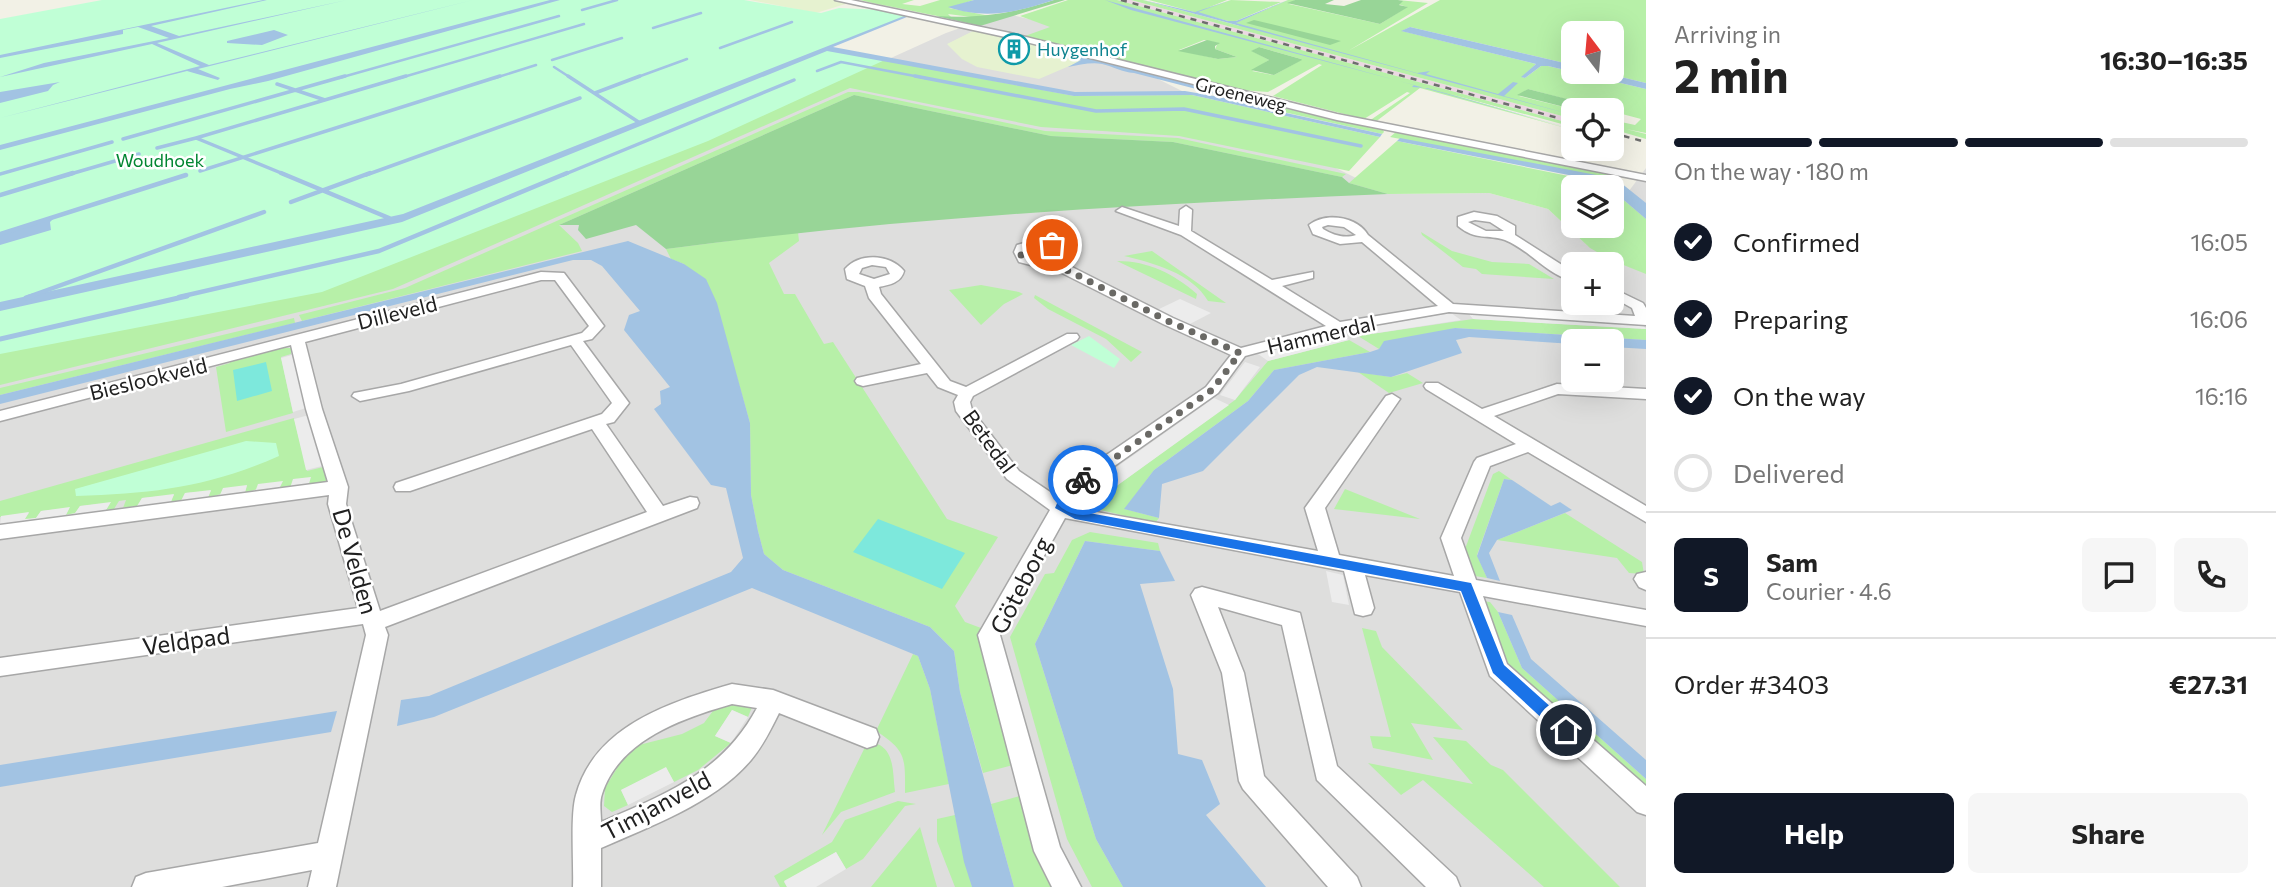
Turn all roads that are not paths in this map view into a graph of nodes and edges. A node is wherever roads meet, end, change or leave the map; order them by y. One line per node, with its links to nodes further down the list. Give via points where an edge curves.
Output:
1 (839, 0): 2 (street, Groeneweg, via 1033,39 1362,123)
2 (1646, 178)
3 (1186, 210): 5 (street)
4 (1122, 211): 5 (street)
5 (1185, 232): 12 (street)
6 (1504, 235): 9 (street)
7 (1363, 237): 14 (street)
8 (1055, 264): 20 (street)
9 (1561, 270)
10 (1308, 275): 12 (street)
11 (871, 284): 21 (street, Betedal, via 874,295)
12 (1269, 285): 16 (street)
13 (1624, 298): 15 (street, via 1638,306)
14 (1448, 308): 15 (street, Hammerdal); 16 (street, Hammerdal)
15 (1645, 320)
16 (1338, 327): 20 (street, Hammerdal)
17 (1072, 337): 24 (street, Betedal)
18 (573, 339): 19 (street, Dilleveld, via 597,326 559,276 547,274); 26 (street, Dilleveld); 30 (street, via 621,403 608,418)
19 (297, 341): 29 (street, Bieslookveld); 32 (street)
20 (1240, 353): 35 (street, Hammerdal, via 1212,390 1068,490)
21 (931, 367): 22 (street); 24 (street, Betedal, via 944,384)
22 (863, 381)
23 (1432, 386): 28 (street)
24 (967, 393): 35 (street, Betedal, via 964,411 1013,475)
25 (1646, 394): 28 (street, via 1557,389)
26 (360, 396)
27 (1392, 399): 39 (street, via 1315,508)
28 (1479, 415): 31 (street)
29 (0, 416)
30 (596, 422): 33 (street); 36 (street)
31 (1530, 445): 37 (street); 40 (street, via 1483,462 1451,538)
32 (339, 487): 38 (street, De Velden); 42 (street, De Velden, via 337,504)
33 (403, 487)
34 (690, 503): 36 (street, Veldpad)
35 (1061, 508): 39 (street, via 1075,515); 53 (street, Göteborg, via 989,635 1048,851)
36 (658, 514): 42 (street, Veldpad)
37 (1646, 515)
38 (0, 532)
39 (1342, 565): 40 (street); 41 (street)
40 (1466, 587): 43 (street); 47 (street, via 1498,668)
41 (1363, 608)
42 (373, 618): 44 (street, Veldpad); 49 (street, De Velden, via 377,635)
43 (1646, 618)
44 (0, 667)
45 (773, 699): 46 (street, Timjanveld); 48 (street, Timjanveld, via 742,753 705,782); 48 (street, Timjanveld, via 732,694 691,706 630,736 603,765 588,796)
46 (867, 737)
47 (1646, 803)
48 (587, 841): 52 (street, Timjanveld)
49 (329, 853): 50 (street); 51 (street, De Velden)
50 (146, 887)
51 (322, 887)
52 (587, 887)
53 (1067, 887)
54 (1347, 887): 55 (street, via 1252,781 1233,673 1202,595 1292,619 1326,772)
55 (1446, 887)

